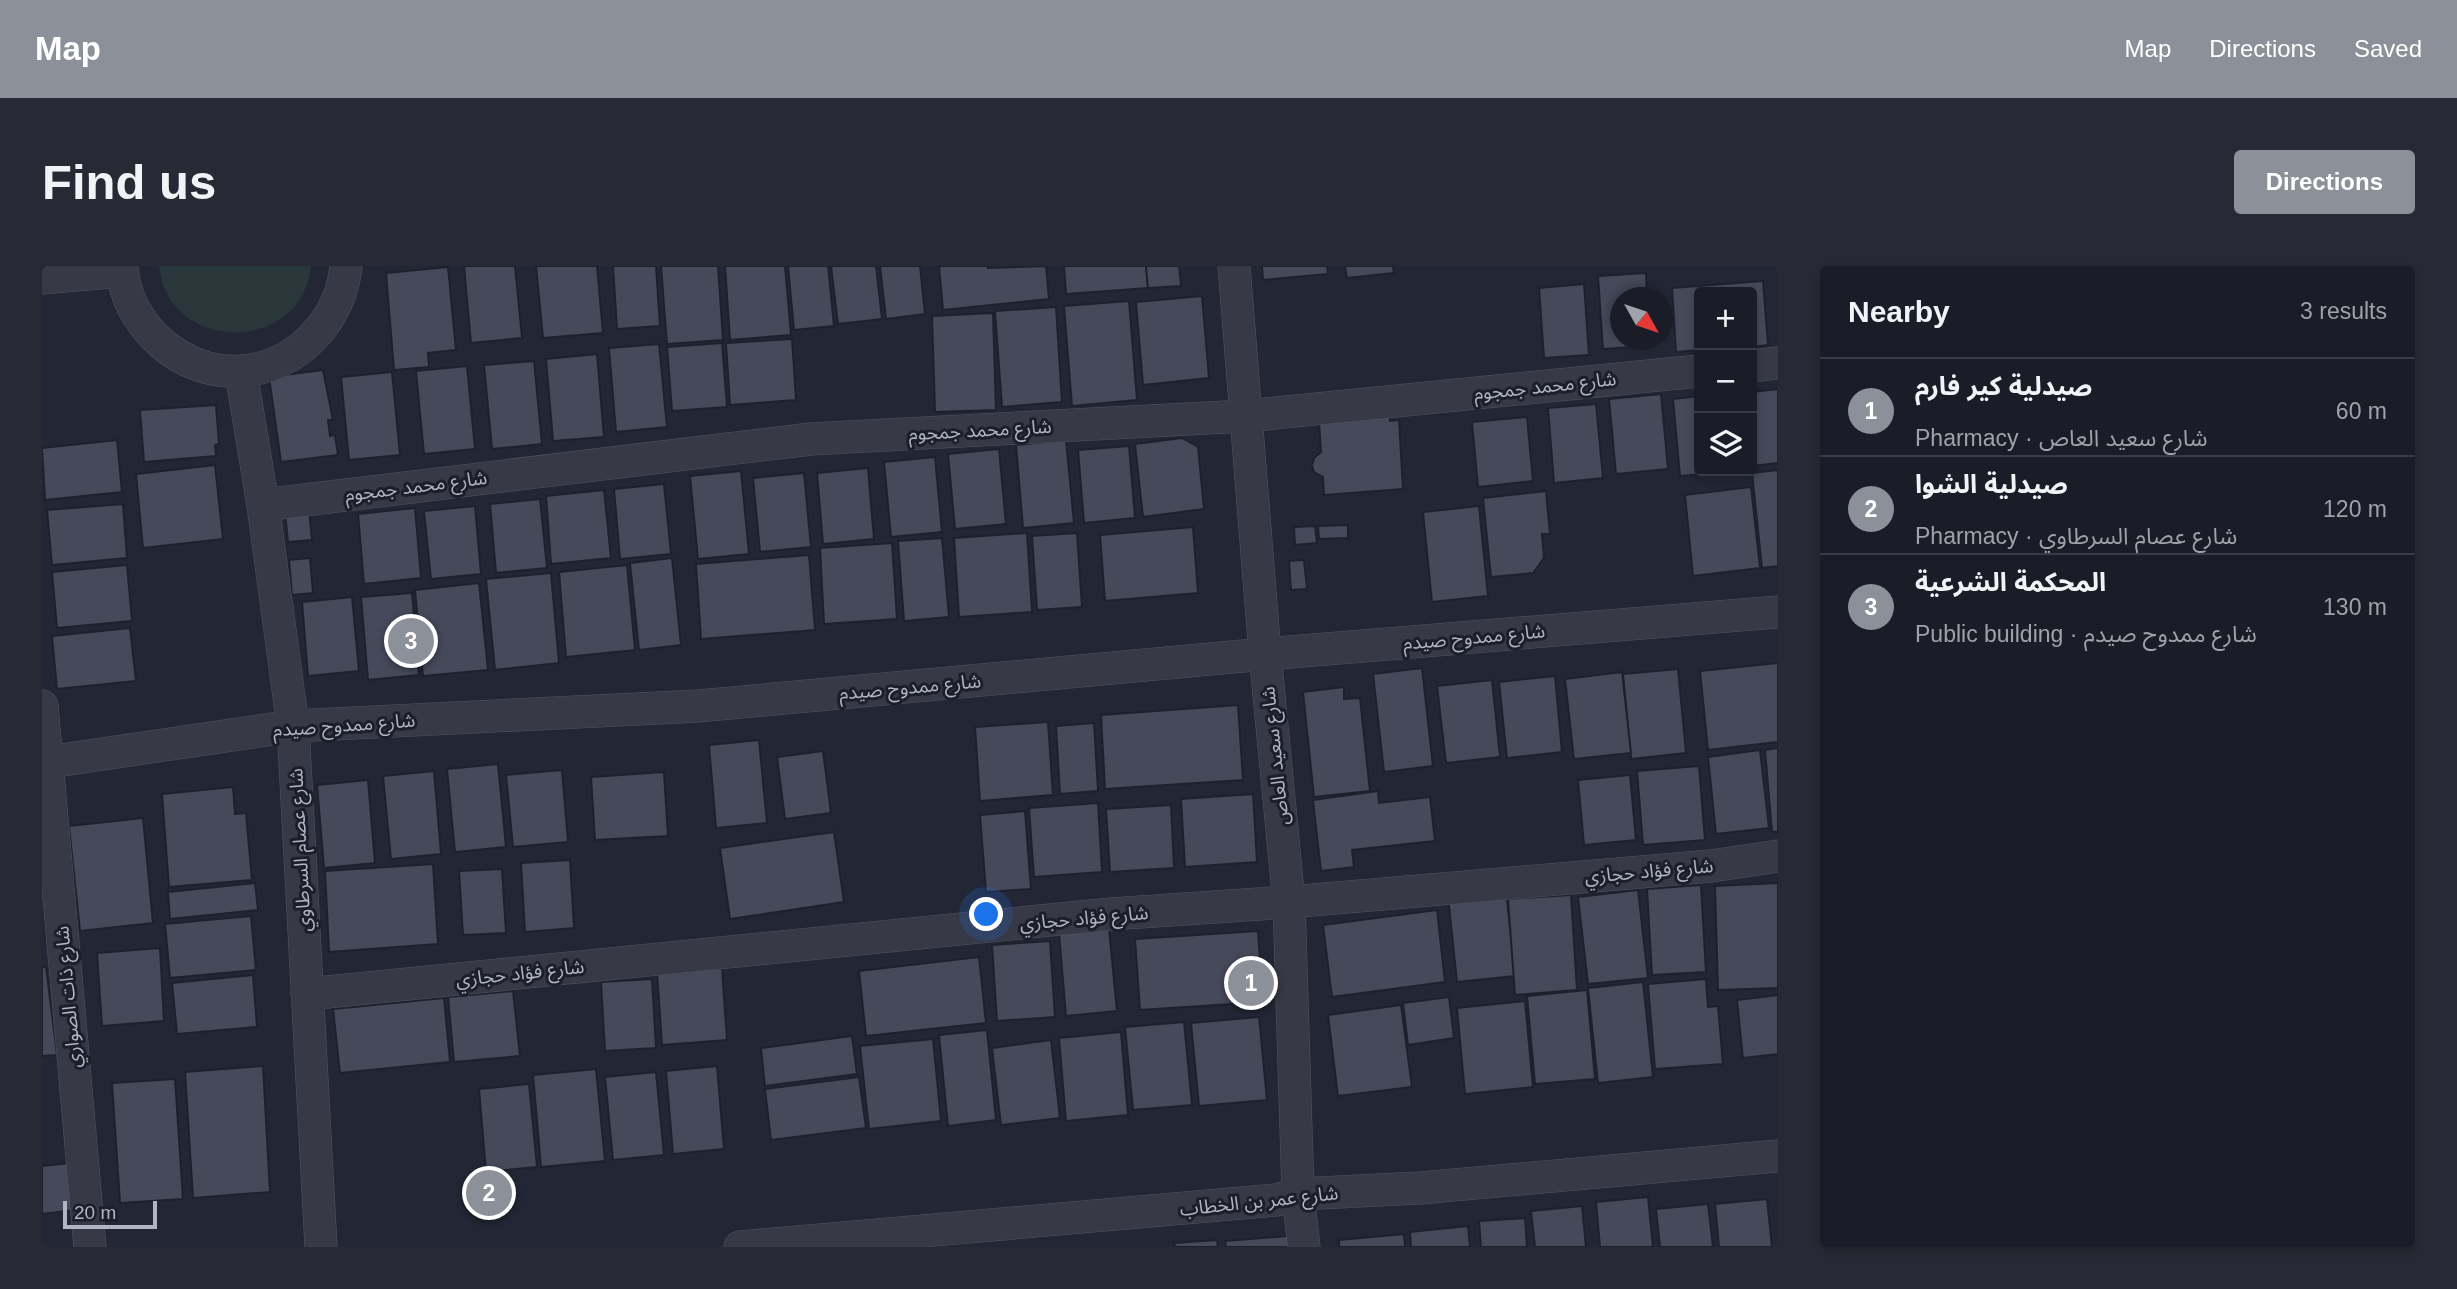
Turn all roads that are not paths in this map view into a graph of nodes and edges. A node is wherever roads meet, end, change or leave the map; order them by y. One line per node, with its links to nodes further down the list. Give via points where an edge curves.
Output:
1 (346, 266): 8 (street, via 338,301 310,341 282,359)
2 (1234, 266): 9 (street, شارع سعيد العاص)
3 (122, 269): 4 (street); 8 (street, via 132,306 166,348 197,364)
4 (42, 278)
5 (1778, 363): 6 (street)
6 (1757, 365)
7 (1694, 371): 9 (street, شارع محمد جمجوم)
8 (241, 372): 10 (street, شارع عصام السرطاوي)
9 (1245, 416): 10 (street, شارع محمد جمجوم, via 811,439); 12 (street, شارع سعيد العاص)
10 (263, 505): 14 (street, شارع عصام السرطاوي)
11 (1778, 612): 12 (street, شارع ممدوح صيدم)
12 (1265, 654): 14 (street, شارع ممدوح صيدم, via 698,706); 17 (street, شارع سعيد العاص)
13 (42, 706): 15 (street, شارع ذات الصواري)
14 (293, 726): 15 (street, شارع ممدوح صيدم); 18 (street, شارع عصام السرطاوي)
15 (45, 762): 21 (street, شارع ذات الصواري)
16 (1778, 856): 17 (street, شارع فؤاد حجازي, via 1711,866)
17 (1290, 902): 18 (street, شارع فؤاد حجازي, via 1111,914); 20 (street, شارع سعيد العاص)
18 (307, 994): 22 (street, شارع عصام السرطاوي)
19 (1778, 1156): 20 (street, شارع عمر بن الخطاب, via 1420,1188)
20 (1298, 1194): 23 (street, شارع عمر بن الخطاب, via 1276,1200); 24 (street, شارع سعيد العاص)
21 (90, 1247)
22 (321, 1247)
23 (740, 1247)
24 (1304, 1247)

